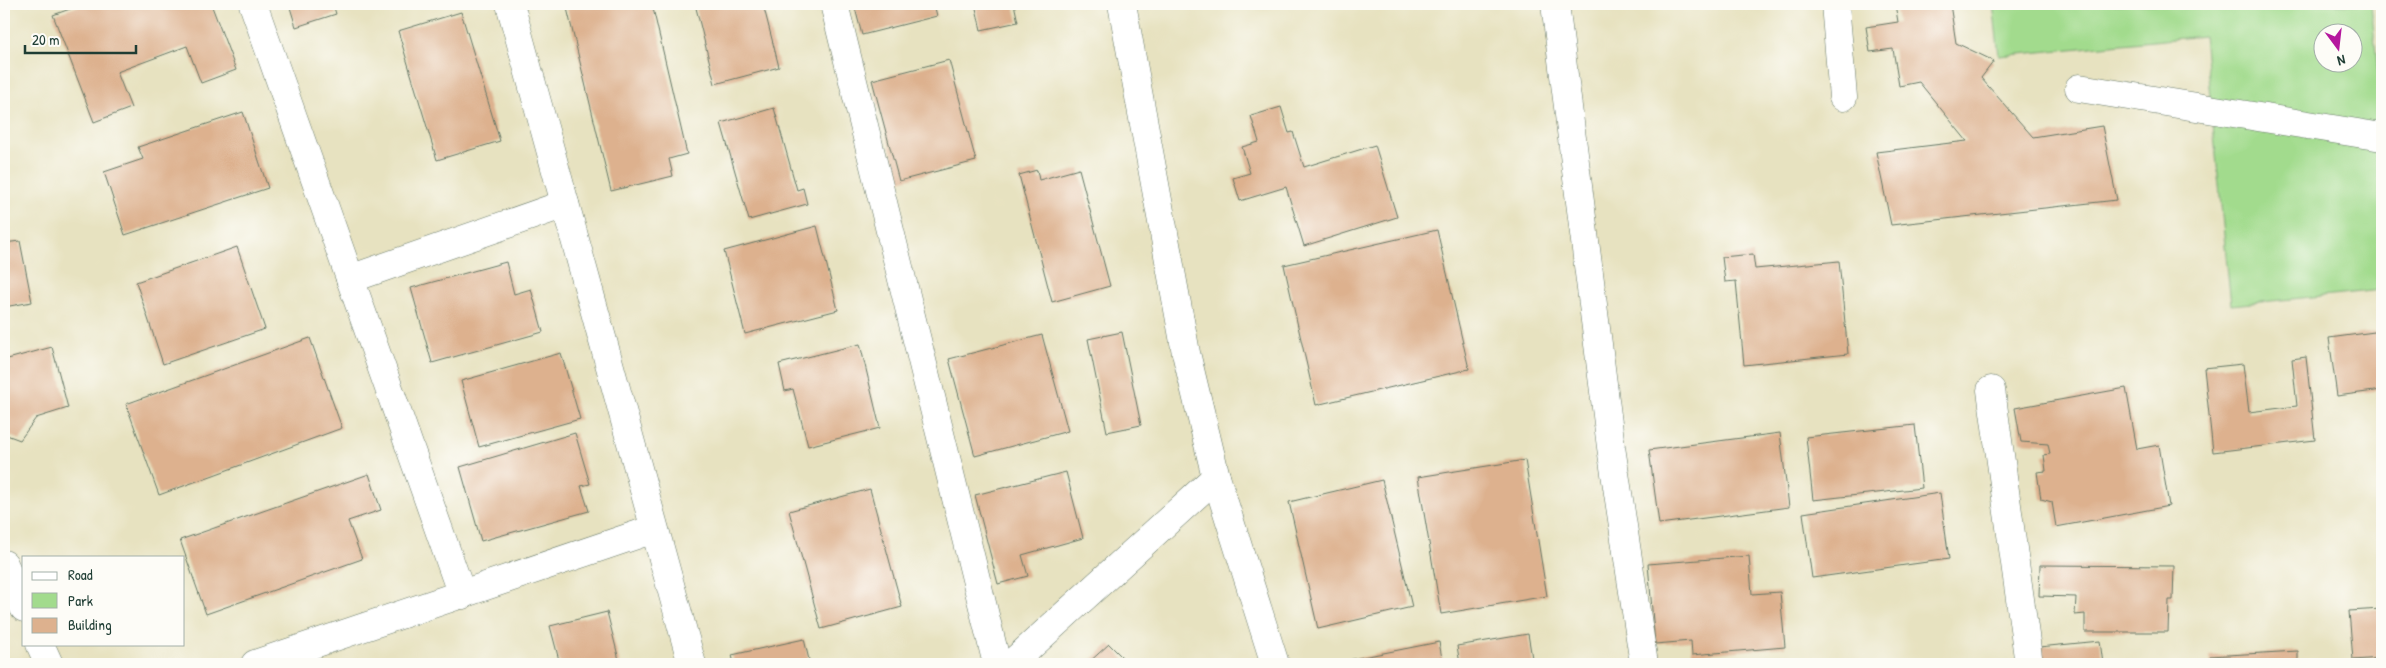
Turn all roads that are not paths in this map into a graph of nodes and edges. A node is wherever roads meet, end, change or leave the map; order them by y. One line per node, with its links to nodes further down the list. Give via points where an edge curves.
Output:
1 (253, 4): 11 (street)
2 (510, 4): 10 (street)
3 (834, 4): 22 (street)
4 (1122, 4): 13 (street, via 1186,353)
5 (1555, 4): 25 (street, via 1612,446)
6 (1835, 4): 8 (street)
7 (2079, 88): 9 (street)
8 (1843, 97)
9 (2382, 137)
10 (565, 204): 11 (street); 14 (street)
11 (350, 279): 16 (street)
12 (1991, 390): 26 (street)
13 (1216, 476): 23 (street); 24 (street)
14 (654, 529): 16 (street); 21 (street)
15 (4, 564): 17 (street)
16 (462, 595): 20 (street)
17 (22, 604)
18 (41, 646): 19 (street)
19 (49, 664)
20 (255, 664)
21 (692, 664)
22 (997, 664)
23 (1011, 664)
24 (1275, 664)
25 (1644, 664)
26 (2029, 664)

